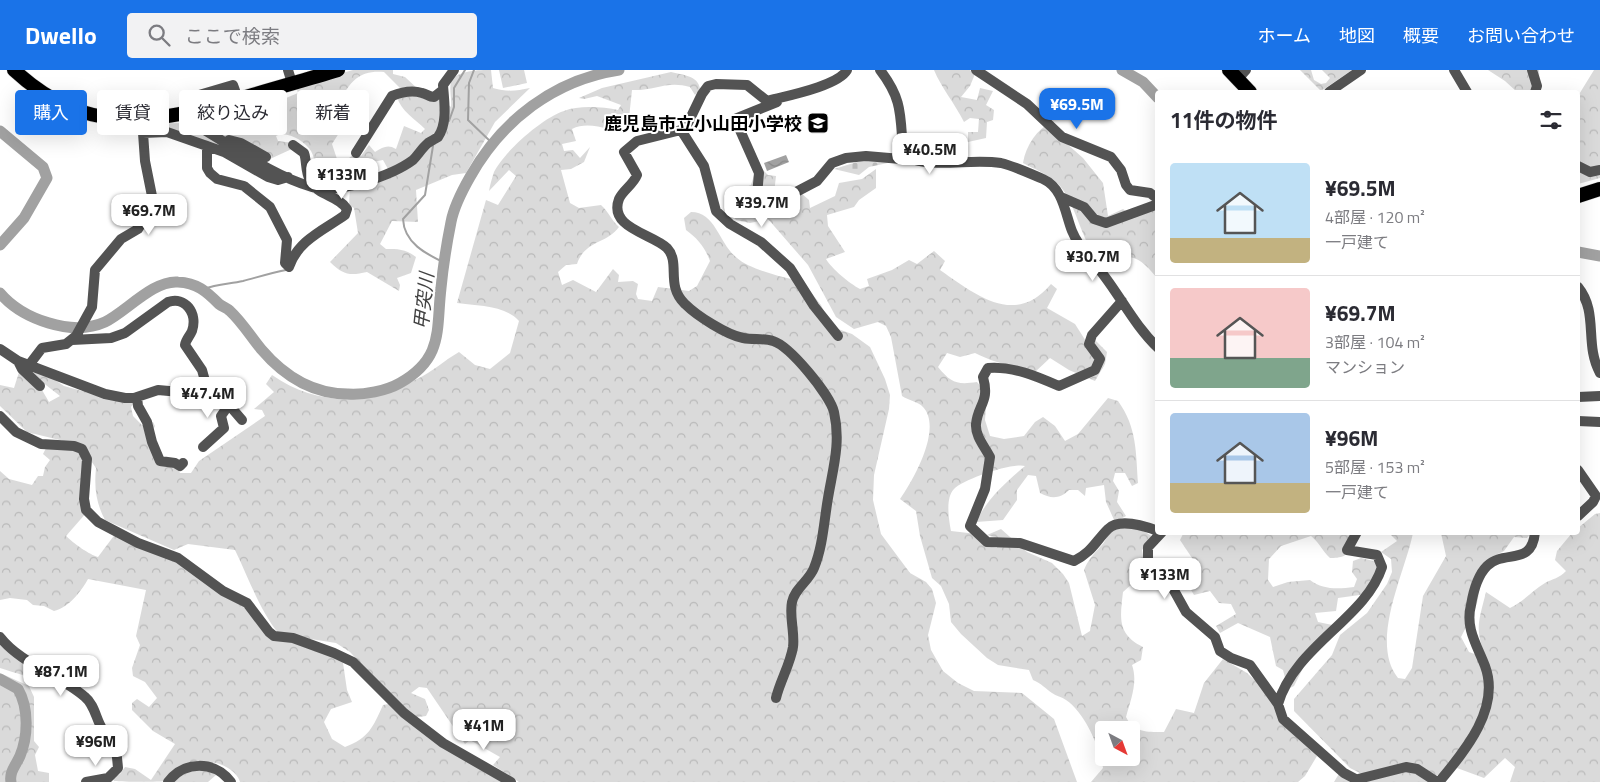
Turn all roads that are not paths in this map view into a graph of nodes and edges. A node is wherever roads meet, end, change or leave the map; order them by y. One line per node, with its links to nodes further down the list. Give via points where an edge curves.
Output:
1 (14, 70): 13 (highway)
2 (28, 70): 13 (street)
3 (338, 70): 12 (highway)
4 (454, 70): 15 (street)
5 (847, 70): 20 (street, via 840,78)
6 (880, 70): 29 (street, via 898,99)
7 (976, 70): 36 (street, via 1027,104 1062,137 1111,157 1130,190 1150,192)
8 (1361, 70): 17 (street)
9 (1454, 70): 18 (street)
10 (1532, 70): 19 (street)
11 (1237, 73): 16 (highway)
12 (290, 77): 14 (highway)
13 (35, 88): 21 (highway, via 74,108 109,118 158,119)
14 (259, 90)
15 (443, 90): 27 (street, via 434,97 425,93 403,92 392,96); 33 (street, via 444,112 438,137 413,160 356,184 333,189)
16 (1249, 90)
17 (1332, 90)
18 (1466, 90)
19 (1536, 90)
20 (794, 94): 22 (street, via 767,101 747,85 708,86); 29 (street, via 735,118 759,173 756,206 764,213 817,181 832,163 866,156)
21 (179, 115)
22 (681, 130): 41 (street, via 704,166 716,211 730,224 761,242 790,268); 68 (street, via 637,141 624,152 637,175 620,196 618,212 630,228 667,249 672,256 673,287 685,304 734,335 773,341 783,346 822,388 833,410 837,455 821,550 809,578 796,591 792,603 792,650)
23 (214, 135): 24 (street)
24 (225, 141): 28 (street, via 230,139 241,143); 32 (street)
25 (293, 145): 33 (street, via 304,153 308,178)
26 (207, 146): 32 (street, via 268,177 278,180); 33 (street, via 210,174 244,186 270,207 287,240 286,263 290,267 305,241 345,215 347,209 343,203); 42 (street, via 166,132 143,133 153,201 151,208 138,229 121,239 95,270 94,296)
27 (356, 153)
28 (266, 157)
29 (906, 157): 37 (street, via 929,163 1001,163 1042,178)
30 (1580, 167): 31 (street, via 1590,172)
31 (1600, 170)
32 (288, 177): 33 (street)
33 (315, 188)
34 (1600, 189): 35 (highway)
35 (1580, 195)
36 (1155, 196)
37 (1061, 197): 38 (street, via 1084,207 1094,219 1106,223); 40 (street, via 1073,234)
38 (1155, 205)
39 (1580, 290): 47 (street, via 1588,302 1590,338)
40 (1122, 301): 43 (street, via 1142,333); 63 (street, via 1092,335 1089,344 1100,359 1095,370 1059,386 1003,367 988,368 983,377 984,402 976,424 978,436 990,457 985,489 970,526 988,542 1020,543 1074,561 1097,544 1109,527 1142,525)
41 (838, 336)
42 (74, 338): 46 (street, via 66,344 42,348); 50 (street, via 111,338 176,299 188,304 193,319 192,332 185,345)
43 (1155, 345)
44 (0, 349): 45 (street)
45 (18, 361): 46 (street); 48 (street)
46 (29, 365): 52 (street, via 105,394)
47 (1600, 373)
48 (40, 386)
49 (232, 386): 50 (street)
50 (212, 389): 52 (street, via 191,393 158,390); 54 (street)
51 (1600, 396): 53 (street)
52 (136, 397): 60 (street, via 160,460 180,466)
53 (1580, 397)
54 (228, 406): 56 (street); 59 (street, via 221,416 224,428)
55 (0, 416): 74 (street, via 16,432 41,444 82,449 87,459 86,510 98,522 138,543 178,558 224,591 247,603 274,636 292,638 353,662 404,713 443,743)
56 (242, 420)
57 (1580, 421): 58 (street)
58 (1600, 422)
59 (203, 447)
60 (183, 463)
61 (1580, 473): 62 (street, via 1596,496)
62 (1580, 514)
63 (1155, 530)
64 (1158, 535): 69 (street, via 1148,547 1148,559 1171,585 1186,612 1215,637 1220,651 1250,664)
65 (1355, 535): 69 (street, via 1347,550 1377,555 1382,566 1380,575 1366,595 1303,660 1282,689)
66 (1534, 535): 75 (street, via 1530,549 1520,556 1504,558 1487,566 1476,587 1469,616 1470,630 1487,669 1488,697 1481,722 1471,740)
67 (0, 637): 71 (street, via 43,671 86,697 113,742 118,768 108,778)
68 (776, 698)
69 (1278, 704): 70 (street, via 1283,719 1344,773)
70 (1359, 780): 75 (street, via 1406,767 1417,769)
71 (86, 782)
72 (168, 782): 73 (street, via 180,770 191,766 217,770)
73 (230, 782)
74 (511, 782)
75 (1438, 782)

